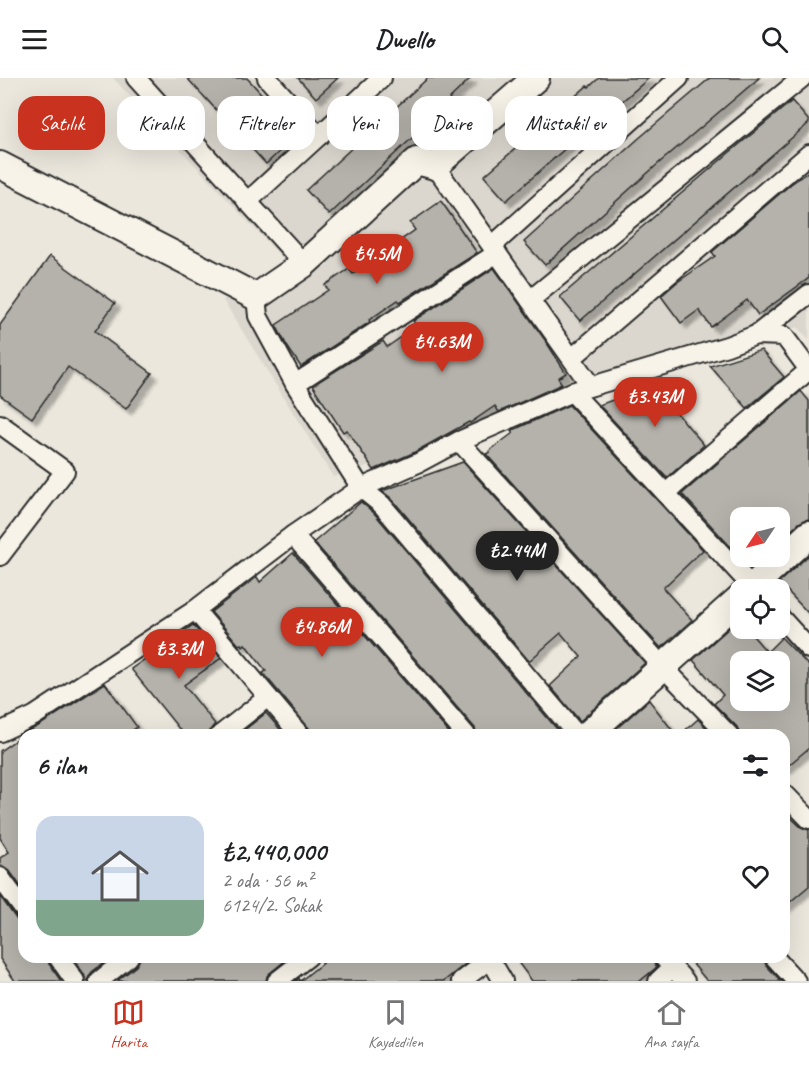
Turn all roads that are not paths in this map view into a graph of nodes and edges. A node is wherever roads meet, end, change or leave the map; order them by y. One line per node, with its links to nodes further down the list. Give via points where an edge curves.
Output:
1 (268, 78): 7 (street)
2 (382, 78): 7 (street)
3 (536, 78): 10 (street)
4 (679, 78): 12 (street)
5 (802, 78): 16 (street)
6 (139, 79): 11 (street)
7 (319, 136): 11 (street)
8 (809, 153): 18 (street)
9 (0, 165): 15 (street)
10 (435, 166): 12 (street); 13 (street, via 417,161)
11 (247, 202): 13 (street)
12 (495, 249): 16 (street); 20 (street)
13 (304, 264): 15 (street)
14 (809, 294): 17 (street)
15 (256, 297): 20 (street, via 258,316)
16 (530, 300): 18 (street)
17 (756, 335): 19 (street, via 784,336); 21 (street)
18 (572, 358): 21 (street)
19 (809, 370): 26 (street)
20 (295, 384): 25 (street)
21 (591, 386): 22 (street)
22 (572, 392): 24 (street); 26 (street)
23 (0, 424): 29 (street, via 65,471)
24 (459, 441): 25 (street); 36 (street)
25 (361, 488): 28 (street); 41 (street, via 382,505)
26 (666, 493): 30 (street)
27 (809, 534): 31 (street)
28 (293, 535): 33 (street); 40 (street)
29 (0, 556)
30 (740, 579)
31 (762, 579)
32 (730, 608): 36 (street)
33 (195, 610): 37 (street); 44 (street, via 34,716)
34 (790, 628): 35 (street)
35 (809, 649)
36 (663, 667): 42 (street); 43 (street)
37 (268, 697): 38 (street); 39 (street)
38 (228, 729)
39 (295, 729)
40 (461, 729)
41 (571, 729)
42 (594, 729)
43 (723, 729)
44 (0, 732)
45 (790, 799): 46 (street)
46 (809, 819)
47 (0, 877): 48 (street)
48 (18, 896)
49 (62, 963): 56 (street)
50 (122, 963): 57 (street)
51 (300, 963): 58 (street)
52 (483, 963): 59 (street)
53 (492, 963): 60 (street)
54 (780, 963): 62 (street)
55 (674, 968): 61 (street)
56 (75, 981)
57 (99, 981)
58 (277, 981)
59 (461, 981)
60 (503, 981)
61 (658, 981)
62 (796, 981)

